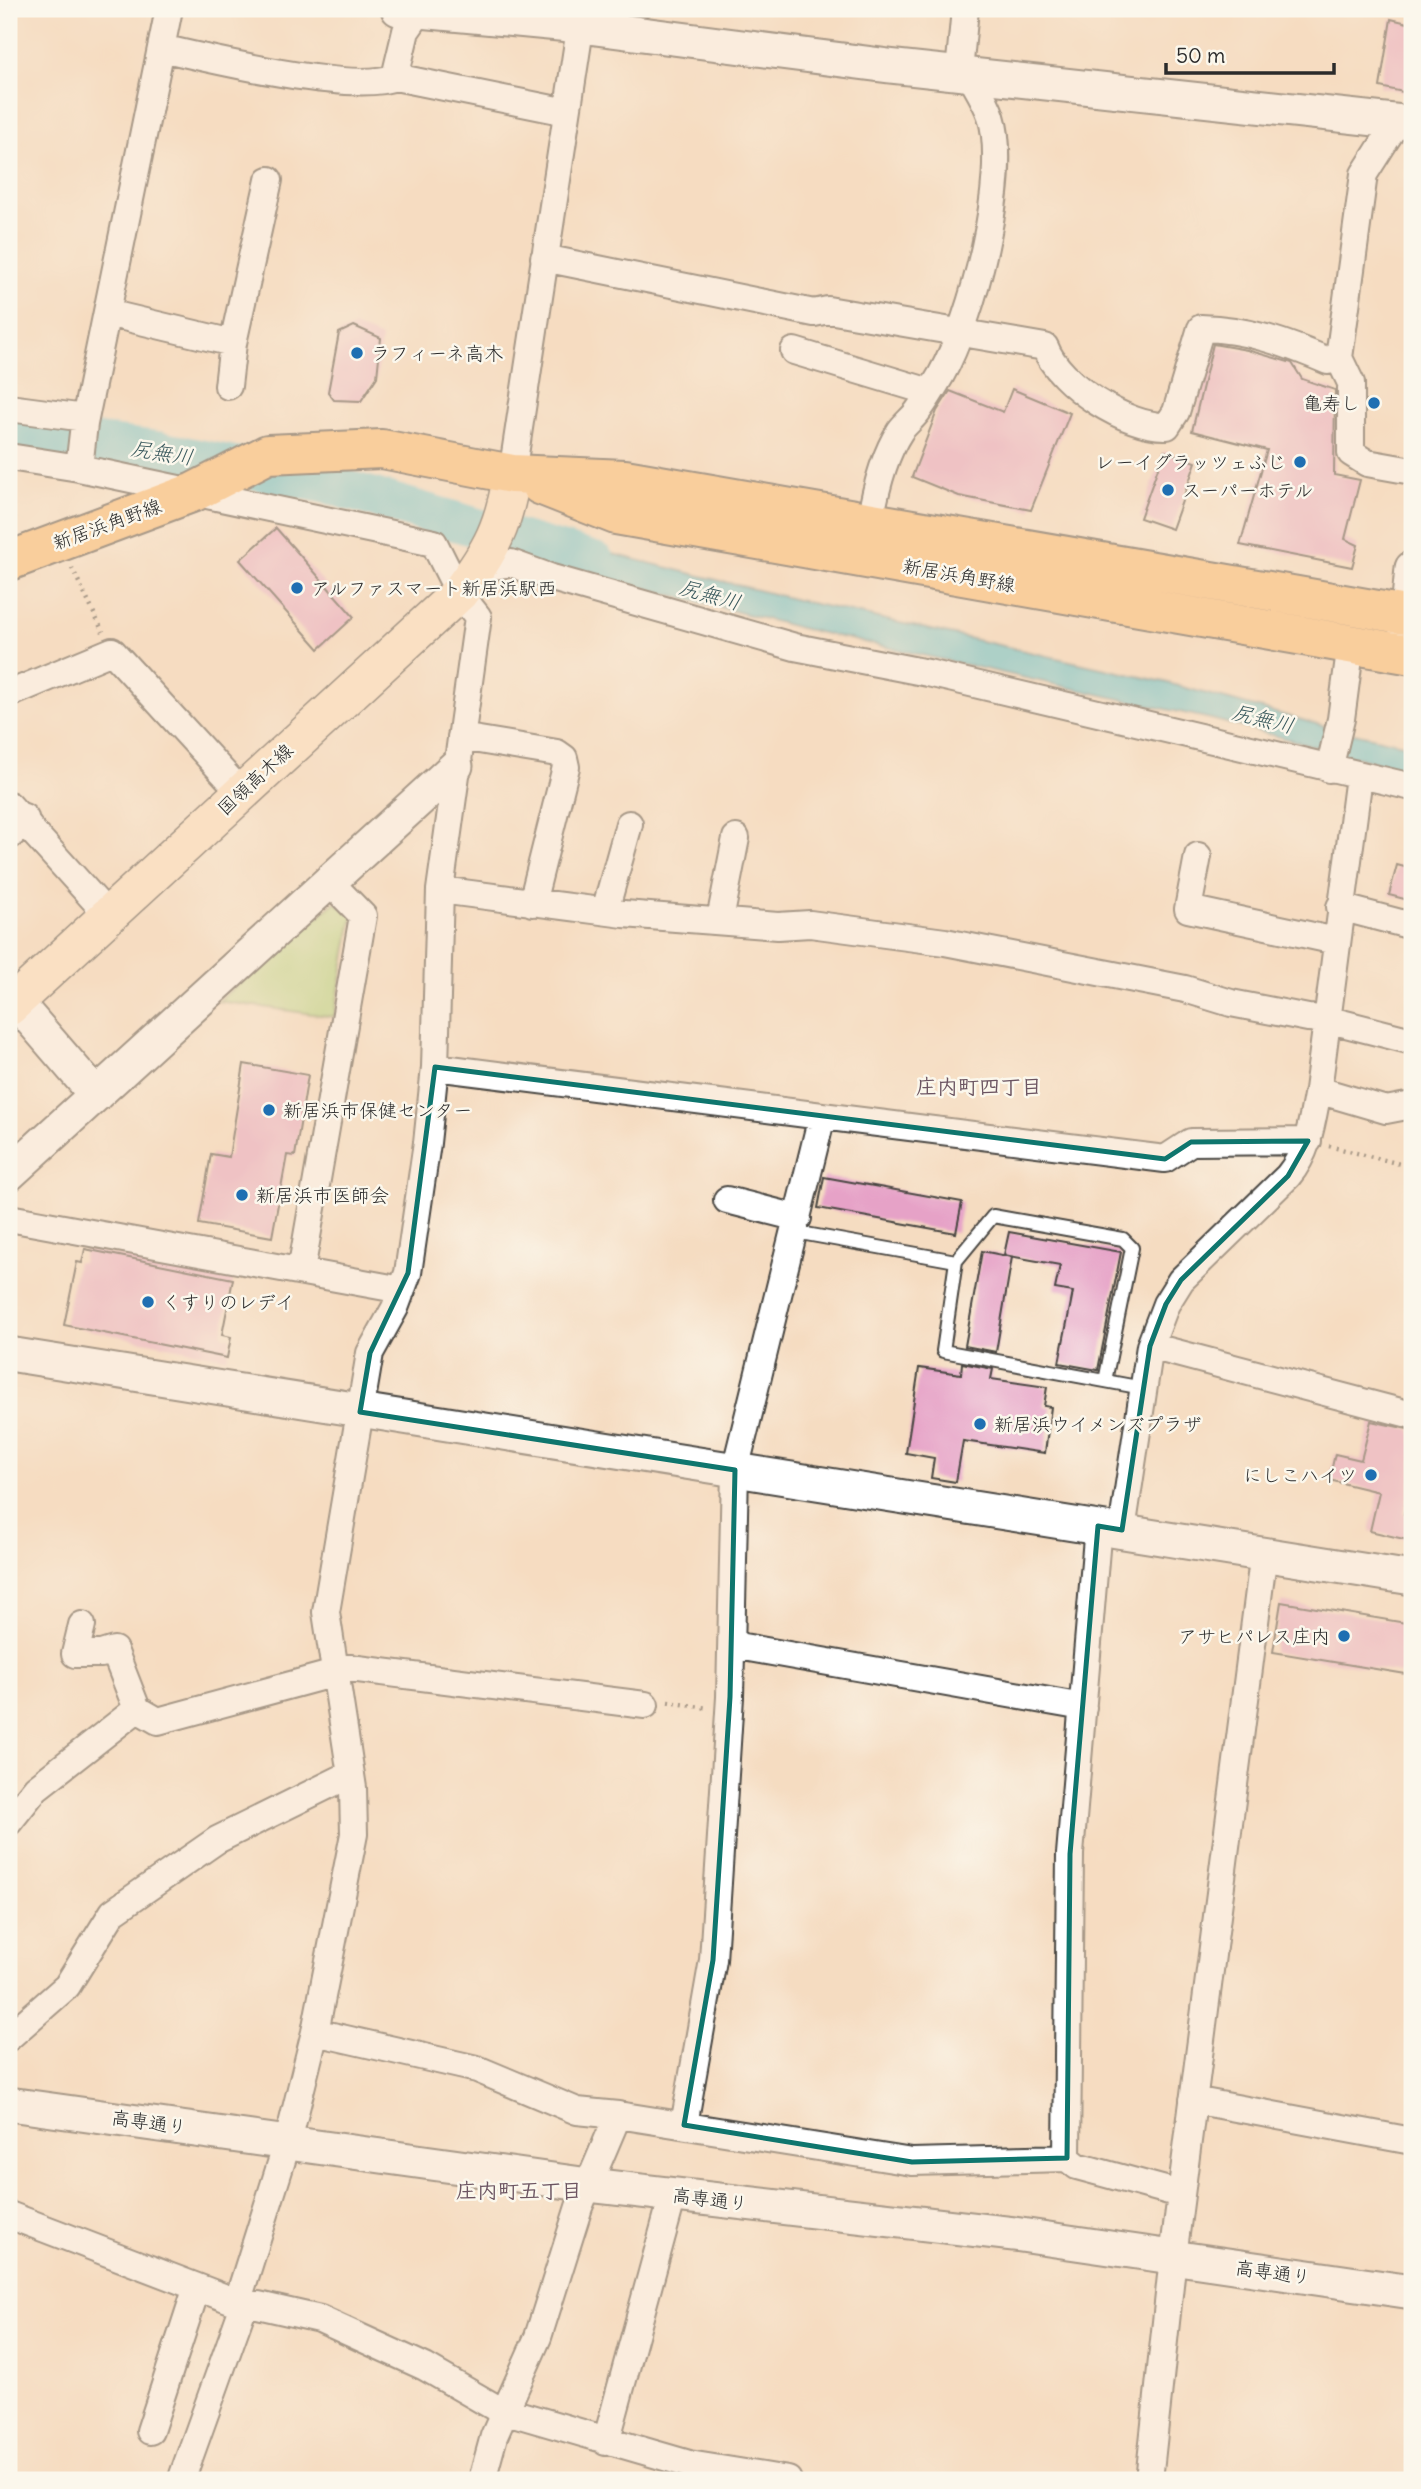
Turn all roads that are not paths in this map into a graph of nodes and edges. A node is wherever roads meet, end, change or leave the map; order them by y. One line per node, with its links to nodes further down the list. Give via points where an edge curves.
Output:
1 (169, 9): 6 (street)
2 (965, 9): 7 (street)
3 (409, 10): 4 (street); 8 (street)
4 (511, 15): 5 (street)
5 (581, 17): 7 (street); 9 (street)
6 (161, 48): 8 (street, via 342,81); 13 (street)
7 (964, 72): 10 (street); 14 (street, via 990,114 994,173 979,271)
8 (395, 77): 9 (street)
9 (567, 111): 12 (street)
10 (1405, 122): 17 (street, via 1364,174)
11 (269, 180): 15 (street)
12 (544, 258): 14 (street, via 814,313 828,310); 25 (street)
13 (107, 313): 15 (street); 21 (street)
14 (958, 334): 17 (street, via 1045,347 1064,376 1103,406 1149,427 1167,426 1176,412 1201,328 1236,329 1283,341 1328,361); 19 (street)
15 (233, 343): 18 (street)
16 (794, 351): 19 (street)
17 (1339, 358): 24 (street, via 1353,405 1351,453 1367,463)
18 (228, 386)
19 (930, 392): 27 (street, via 900,431 874,493)
20 (9, 408): 21 (street)
21 (85, 421): 23 (street)
22 (9, 457): 23 (street)
23 (80, 462): 26 (street)
24 (1412, 471)
25 (512, 474): 26 (main road, 新居浜角野線, via 382,449 268,454); 27 (main road, 新居浜角野線, via 625,479); 28 (main road); 32 (main road, 新居浜角野線, via 616,516)
26 (199, 489): 28 (street); 29 (main road, 新居浜角野線)
27 (870, 522): 31 (main road, 新居浜角野線)
28 (483, 555): 35 (street); 36 (street, via 795,647); 39 (main road, 国領高木線)
29 (9, 561)
30 (1412, 568): 31 (street)
31 (1410, 615): 33 (street)
32 (1351, 643): 33 (main road, 新居浜角野線); 36 (street)
33 (1408, 654)
34 (9, 694): 39 (street, via 112,651)
35 (459, 751): 44 (street); 45 (street); 46 (street, via 557,753 564,758 566,767)
36 (1330, 764): 37 (street)
37 (1359, 776): 38 (street); 47 (street)
38 (1412, 787)
39 (241, 792): 49 (main road, 国領高木線)
40 (13, 819): 49 (street)
41 (629, 824): 48 (street)
42 (736, 838): 50 (street)
43 (1198, 856): 52 (street, via 1188,909)
44 (328, 880): 58 (street); 67 (street, via 363,916)
45 (440, 890): 46 (street); 56 (street)
46 (532, 903): 48 (street)
47 (1340, 907): 51 (street); 52 (street)
48 (605, 911): 50 (street)
49 (108, 915): 53 (main road, 国領高木線)
50 (720, 920): 54 (street, via 810,924 946,942)
51 (1412, 926)
52 (1336, 941): 54 (street)
53 (12, 1004): 58 (street)
54 (1326, 1019): 55 (street); 57 (street)
55 (1412, 1041)
56 (435, 1067): 60 (street); 68 (street)
57 (1318, 1090): 59 (street, via 1386,1110); 61 (street)
58 (96, 1095): 62 (street)
59 (1412, 1105)
60 (822, 1116): 61 (street, via 1165,1159 1191,1142); 65 (street)
61 (1308, 1141): 69 (street, via 1288,1176 1181,1280)
62 (9, 1174)
63 (727, 1200): 65 (street)
64 (9, 1218): 67 (street)
65 (797, 1225): 66 (lane); 75 (street)
66 (956, 1261): 71 (lane, via 943,1351); 71 (lane, via 993,1216 1123,1239 1132,1248)
67 (301, 1271): 68 (street)
68 (402, 1290): 73 (street, via 370,1353)
69 (1150, 1346): 72 (street); 74 (street)
70 (9, 1354): 73 (street)
71 (1105, 1381): 72 (lane)
72 (1143, 1388): 76 (street)
73 (360, 1412): 75 (street); 81 (street, via 326,1612)
74 (1412, 1415)
75 (735, 1470): 76 (street); 80 (street)
76 (1110, 1528): 77 (street); 83 (street)
77 (1264, 1552): 78 (street); 89 (street)
78 (1412, 1578)
79 (82, 1625): 84 (street, via 75,1654 114,1650)
80 (732, 1645): 83 (street); 92 (street, via 712,1960)
81 (335, 1670): 82 (street); 84 (street, via 158,1721); 85 (street)
82 (645, 1705)
83 (1083, 1707): 95 (street, via 1070,1854)
84 (137, 1709): 86 (street, via 36,1788)
85 (351, 1774): 87 (street, via 354,1834); 88 (street, via 217,1840 113,1912 67,1986)
86 (9, 1822)
87 (315, 2032): 91 (street, via 477,2069 577,2112); 93 (street)
88 (9, 2038)
89 (1193, 2099): 94 (street); 97 (street)
90 (9, 2104): 93 (street, 高専通り)
91 (618, 2115): 92 (street); 96 (street)
92 (684, 2125): 95 (street, via 912,2162)
93 (288, 2141): 96 (street, 高専通り); 103 (street)
94 (1412, 2141)
95 (1067, 2158): 97 (street, via 1077,2166)
96 (589, 2185): 98 (street, 高専通り); 104 (street, via 526,2370)
97 (1181, 2194): 100 (street)
98 (673, 2195): 100 (street, 高専通り); 106 (street)
99 (9, 2215): 101 (street)
100 (1173, 2257): 102 (street, 高専通り); 111 (street)
101 (197, 2287): 103 (street); 105 (street)
102 (1412, 2292)
103 (241, 2304): 104 (street, via 320,2319); 108 (street)
104 (506, 2409): 106 (street); 109 (street)
105 (149, 2431)
106 (606, 2442): 107 (street)
107 (687, 2472): 110 (street)
108 (183, 2474)
109 (482, 2480)
110 (788, 2480)
111 (1149, 2480)

